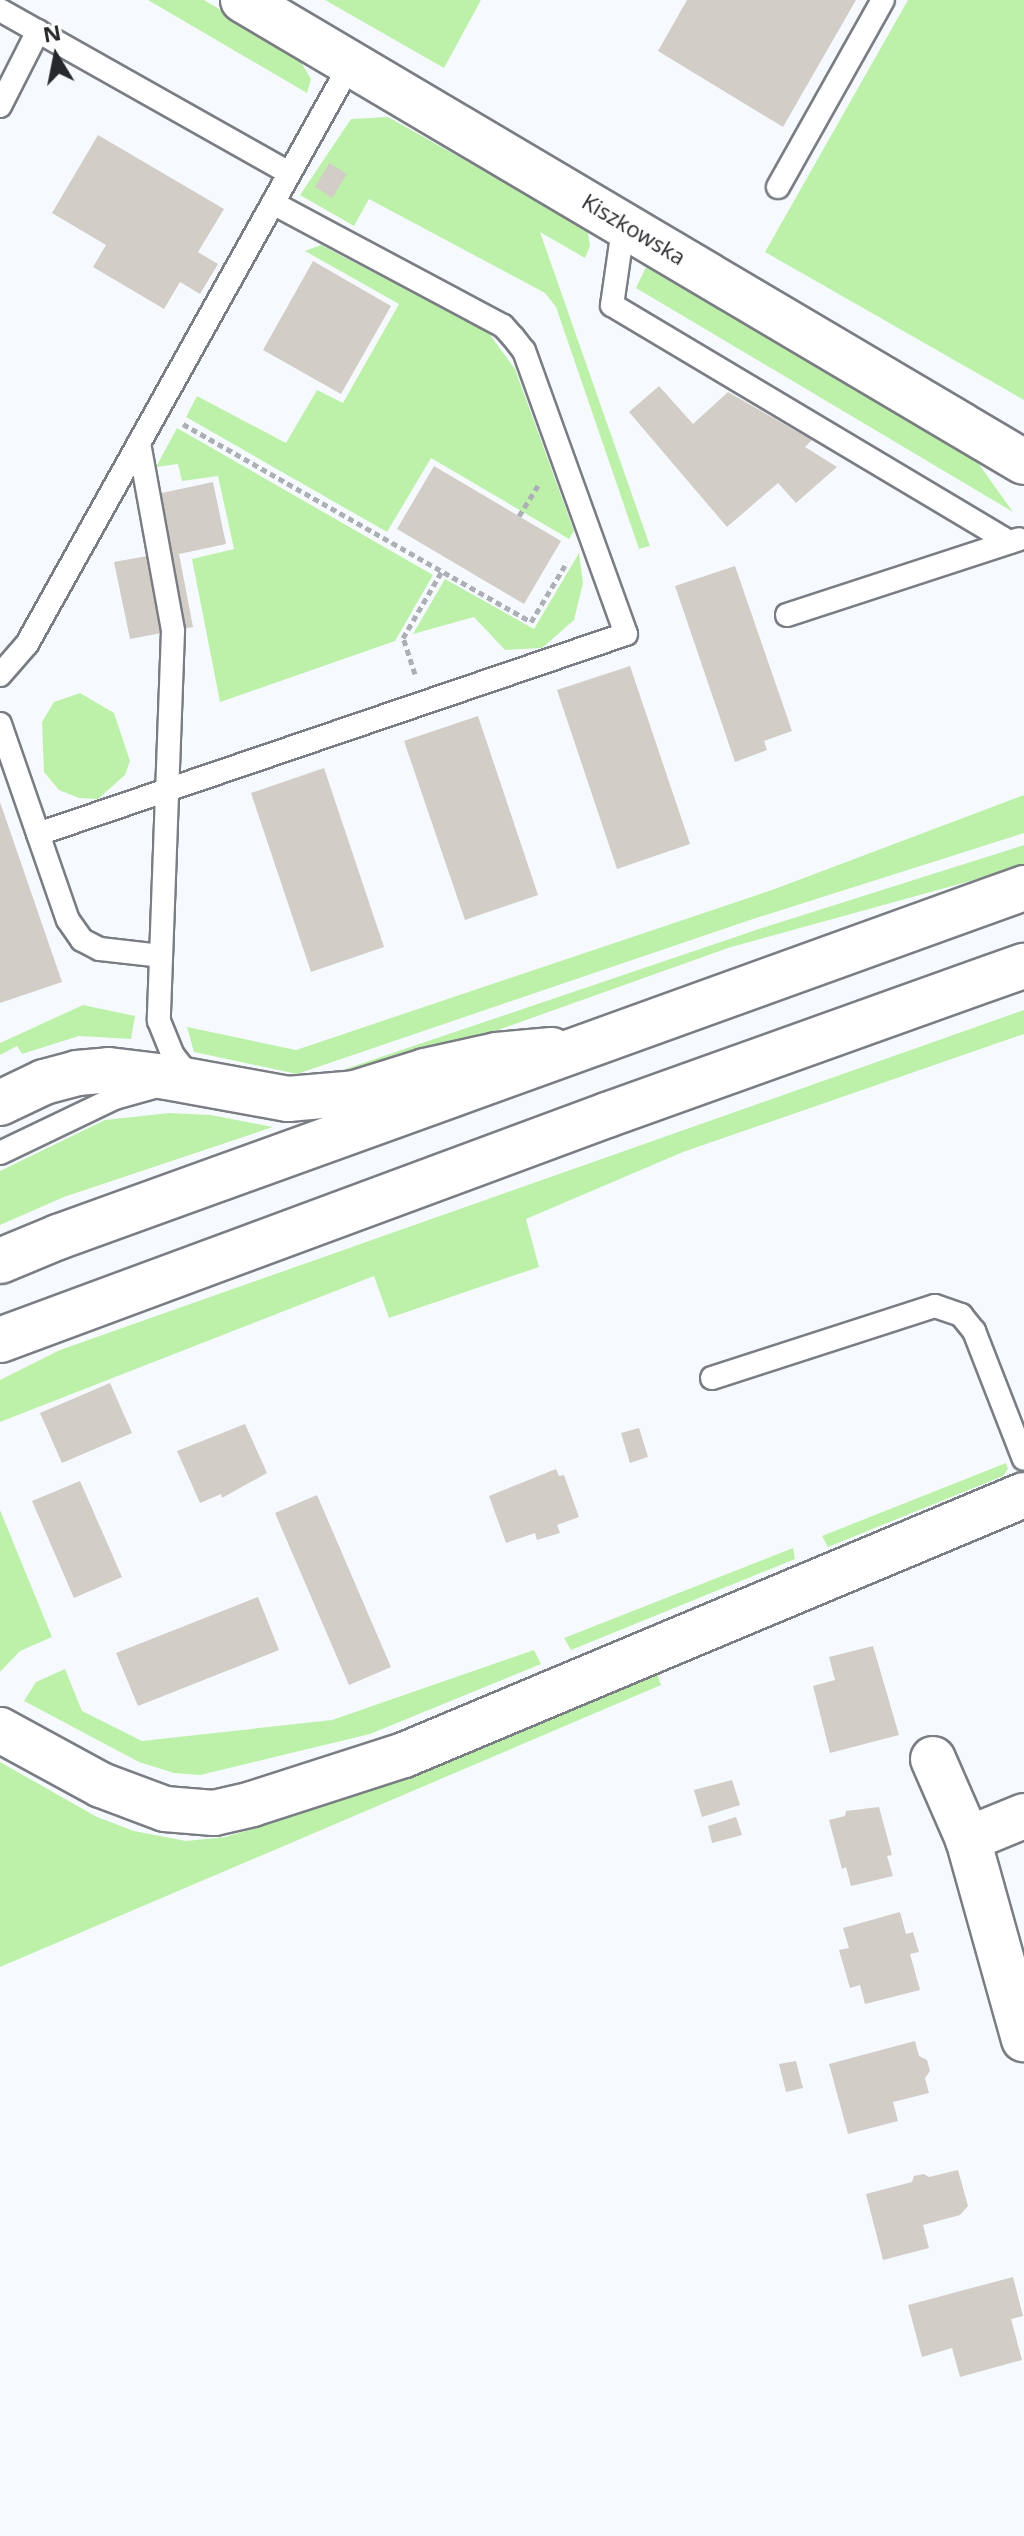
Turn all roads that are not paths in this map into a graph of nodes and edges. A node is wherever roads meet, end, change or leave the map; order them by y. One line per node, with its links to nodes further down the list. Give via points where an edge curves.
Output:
1 (883, 0): 8 (lane)
2 (265, 6): 5 (main road, Kiszkowska)
3 (0, 10): 4 (lane)
4 (38, 31): 6 (lane); 7 (lane)
5 (351, 63): 7 (lane); 10 (main road, Kiszkowska)
6 (0, 106)
7 (289, 173): 9 (lane)
8 (778, 187)
9 (273, 203): 11 (lane); 17 (lane, via 503,326 524,351 626,634)
10 (624, 222): 12 (main road, Kiszkowska); 13 (lane, via 612,305)
11 (139, 443): 15 (lane, via 27,644); 17 (lane, via 173,631)
12 (1024, 462)
13 (1017, 540): 14 (lane)
14 (787, 615)
15 (0, 675)
16 (0, 724): 18 (lane)
17 (168, 788): 18 (lane); 20 (lane)
18 (38, 834): 20 (lane, via 68,920 82,940 100,949)
19 (1024, 888): 22 (main road)
20 (161, 956): 23 (lane, via 159,1021 172,1054)
21 (1024, 966): 27 (main road)
22 (586, 1046): 23 (main road, via 497,1055 355,1093 288,1099); 26 (main road)
23 (195, 1082): 24 (main road, via 109,1070 77,1073); 25 (lane, via 115,1098)
24 (0, 1103)
25 (0, 1153)
26 (0, 1261)
27 (0, 1340)
28 (712, 1378): 29 (lane, via 935,1306 961,1315 974,1331)
29 (1024, 1459)
30 (1024, 1495): 31 (main road, via 404,1755 214,1813 165,1809 101,1785)
31 (0, 1730)
32 (933, 1759): 34 (main road)
33 (1024, 1816): 34 (main road)
34 (968, 1839): 35 (main road)
35 (1024, 2039)

